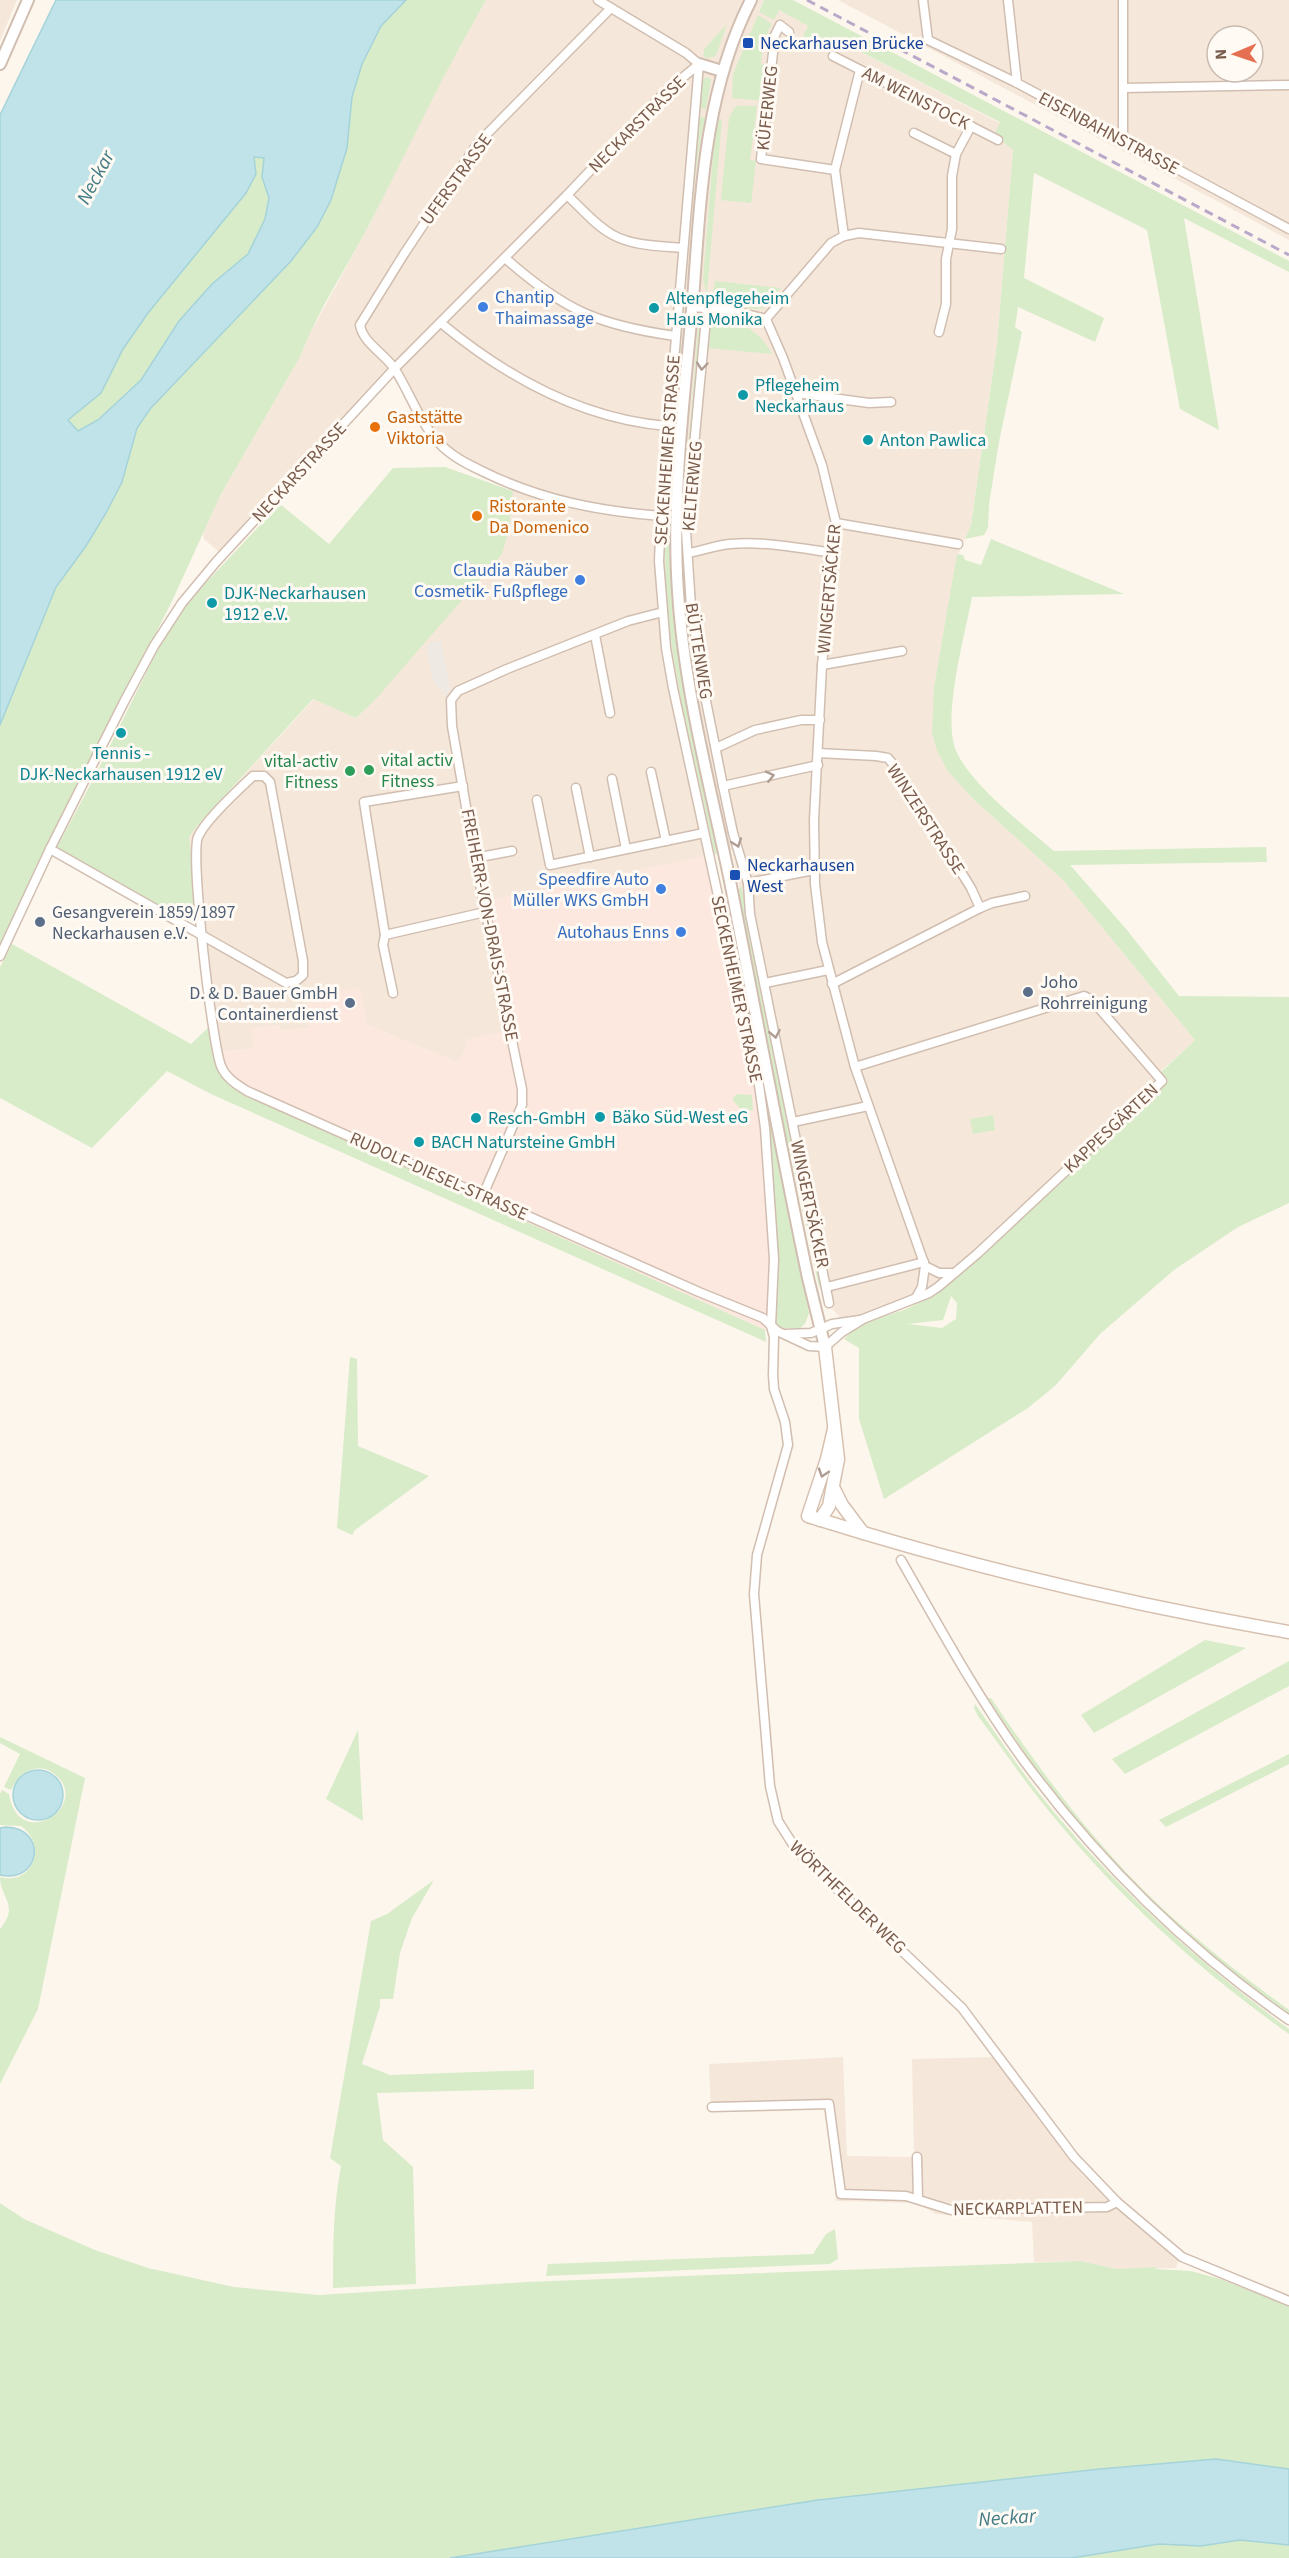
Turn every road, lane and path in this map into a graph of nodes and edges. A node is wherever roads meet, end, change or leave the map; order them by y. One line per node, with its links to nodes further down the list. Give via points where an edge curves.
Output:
1 (28, 0): 10 (street)
2 (598, 0): 7 (street)
3 (751, 0): 13 (street)
4 (923, 0): 14 (street, EISENBAHNSTRASSE, via 928,39)
5 (1008, 0): 14 (street)
6 (1123, 0): 16 (street)
7 (611, 8): 11 (street, via 686,52); 36 (street, UFERSTRASSE, via 477,144 360,325 362,333)
8 (789, 32): 22 (street, KÜFERWEG, via 780,25 775,34 761,159)
9 (833, 56): 12 (street, AM WEINSTOCK)
10 (1, 61)
11 (699, 64): 13 (street); 23 (street, NECKARSTRASSE, via 663,94); 27 (street, SECKENHEIMER STRASSE)
12 (860, 70): 17 (street, AM WEINSTOCK); 22 (street)
13 (722, 71): 30 (street, via 706,153)
14 (1017, 83): 20 (street, EISENBAHNSTRASSE)
15 (1289, 85): 16 (street)
16 (1124, 88): 20 (street)
17 (971, 126): 19 (street, AM WEINSTOCK); 21 (street)
18 (914, 133): 21 (street)
19 (998, 140)
20 (1123, 140): 24 (street, EISENBAHNSTRASSE)
21 (956, 154): 26 (street)
22 (835, 170): 25 (street)
23 (567, 195): 27 (street, via 614,236); 29 (street, NECKARSTRASSE)
24 (1289, 229)
25 (843, 236): 26 (street, via 859,233); 32 (street, via 831,243)
26 (949, 244): 28 (street); 34 (street, via 946,304)
27 (682, 248): 35 (street, SECKENHEIMER STRASSE)
28 (1001, 249)
29 (505, 258): 33 (street, NECKARSTRASSE); 35 (street, via 571,308 618,326)
30 (692, 307): 31 (street); 90 (street, via 677,516 683,643 799,1236)
31 (707, 308): 32 (street); 43 (street, KELTERWEG, one-way to 43, via 686,531)
32 (766, 319): 37 (street, WINGERTSÄCKER)
33 (441, 323): 36 (street, NECKARSTRASSE); 39 (street, via 504,370 578,406 616,419)
34 (939, 332)
35 (675, 336): 39 (street, SECKENHEIMER STRASSE)
36 (395, 368): 40 (street, via 429,430 458,460 562,502); 62 (street, NECKARSTRASSE, via 182,603 154,646)
37 (796, 393): 38 (street, via 869,403); 41 (street, WINGERTSÄCKER, via 822,465)
38 (891, 402)
39 (667, 426): 40 (street, SECKENHEIMER STRASSE)
40 (661, 516): 45 (street, SECKENHEIMER STRASSE)
41 (836, 523): 42 (street); 44 (street, WINGERTSÄCKER)
42 (958, 544)
43 (688, 553): 44 (street, KELTERWEG, via 749,543); 51 (street, BÜTTENWEG, via 691,606)
44 (833, 553): 48 (street, WINGERTSÄCKER)
45 (663, 612): 46 (street, FREIHERR-VON-DRAIS-STRASSE); 60 (street, SECKENHEIMER STRASSE, via 674,688)
46 (595, 635): 49 (street); 56 (street, FREIHERR-VON-DRAIS-STRASSE, via 453,694 452,726)
47 (902, 651): 48 (street)
48 (822, 665): 50 (street, WINGERTSÄCKER)
49 (610, 713)
50 (820, 720): 51 (street, via 754,730); 52 (street, WINGERTSÄCKER)
51 (716, 748): 57 (street, BÜTTENWEG)
52 (818, 753): 53 (street, WINGERTSÄCKER); 70 (street, WINZERSTRASSE, via 888,758)
53 (818, 765): 57 (street, one-way to 53); 67 (street, WINGERTSÄCKER)
54 (651, 772): 61 (street)
55 (612, 779): 63 (street)
56 (463, 786): 66 (street, FREIHERR-VON-DRAIS-STRASSE); 73 (street, via 364,802)
57 (723, 786): 68 (street, WINGERTSÄCKER, one-way to 68)
58 (576, 788): 65 (street)
59 (537, 800): 65 (street, via 550,865)
60 (704, 833): 61 (street); 89 (street, SECKENHEIMER STRASSE, via 765,1128 774,1260)
61 (666, 841): 63 (street)
62 (50, 849): 72 (street); 74 (street, NECKARSTRASSE)
63 (626, 849): 65 (street)
64 (512, 851): 66 (street)
65 (590, 856)
66 (475, 858): 71 (street, FREIHERR-VON-DRAIS-STRASSE)
67 (814, 870): 68 (street); 75 (street, WINGERTSÄCKER)
68 (748, 883): 76 (street, WINGERTSÄCKER, via 750,914)
69 (1025, 896): 70 (street)
70 (980, 908): 77 (street)
71 (485, 912): 73 (street); 82 (street, FREIHERR-VON-DRAIS-STRASSE, via 522,1089 522,1105)
72 (201, 933): 72 (street, RUDOLF-DIESEL-STRASSE, via 286,983 303,975 270,782 264,776 253,776 244,784 197,838); 82 (street, RUDOLF-DIESEL-STRASSE, via 218,1056 228,1077 247,1090)
73 (385, 935): 78 (street, via 383,945)
74 (0, 956)
75 (828, 970): 76 (street); 77 (street, WINGERTSÄCKER)
76 (765, 983): 81 (street, WINGERTSÄCKER, one-way to 81)
77 (832, 984): 79 (street, WINGERTSÄCKER)
78 (393, 993)
79 (855, 1067): 80 (street, WINGERTSÄCKER); 84 (street, KAPPESGÄRTEN, via 1084,996 1092,1000 1162,1081)
80 (868, 1106): 81 (street, WINGERTSÄCKER); 83 (street, WINGERTSÄCKER)
81 (793, 1122): 85 (street, WINGERTSÄCKER)
82 (483, 1195): 89 (street, RUDOLF-DIESEL-STRASSE, via 763,1318)
83 (924, 1264): 84 (street, WINGERTSÄCKER, via 939,1273); 85 (street, WINGERTSÄCKER); 86 (street, via 922,1287)
84 (954, 1273): 86 (street, KAPPESGÄRTEN)
85 (827, 1287): 87 (street, WINGERTSÄCKER)
86 (915, 1299): 88 (street, KAPPESGÄRTEN)
87 (829, 1303)
88 (863, 1319): 90 (street, KAPPESGÄRTEN); 92 (street, KAPPESGÄRTEN)
89 (771, 1326): 91 (street, RUDOLF-DIESEL-STRASSE); 103 (street, WÖRTHFELDER WEG, via 774,1389 787,1434 783,1466 761,1536 754,1594 764,1737 774,1804 783,1831 797,1851 962,2008 1074,2157)
90 (821, 1328): 91 (street, via 812,1333); 92 (street)
91 (784, 1334): 92 (street, RUDOLF-DIESEL-STRASSE, via 809,1346)
92 (825, 1347): 93 (main road)
93 (834, 1429): 94 (main road, via 838,1459); 95 (main road, one-way to 95)
94 (834, 1489): 95 (main road, via 829,1506); 96 (main road)
95 (814, 1518): 96 (main road)
96 (863, 1533): 98 (main road, via 1112,1598)
97 (901, 1560): 99 (street, via 980,1696 1066,1815 1148,1904 1204,1954)
98 (1289, 1632)
99 (1289, 2020)
100 (712, 2108): 102 (street, NECKARPLATTEN, via 829,2104 841,2194)
101 (917, 2157): 102 (street)
102 (918, 2199): 103 (street, NECKARPLATTEN, via 951,2210 1107,2206)
103 (1117, 2202): 104 (street, WÖRTHFELDER WEG, via 1182,2257)
104 (1289, 2301)

